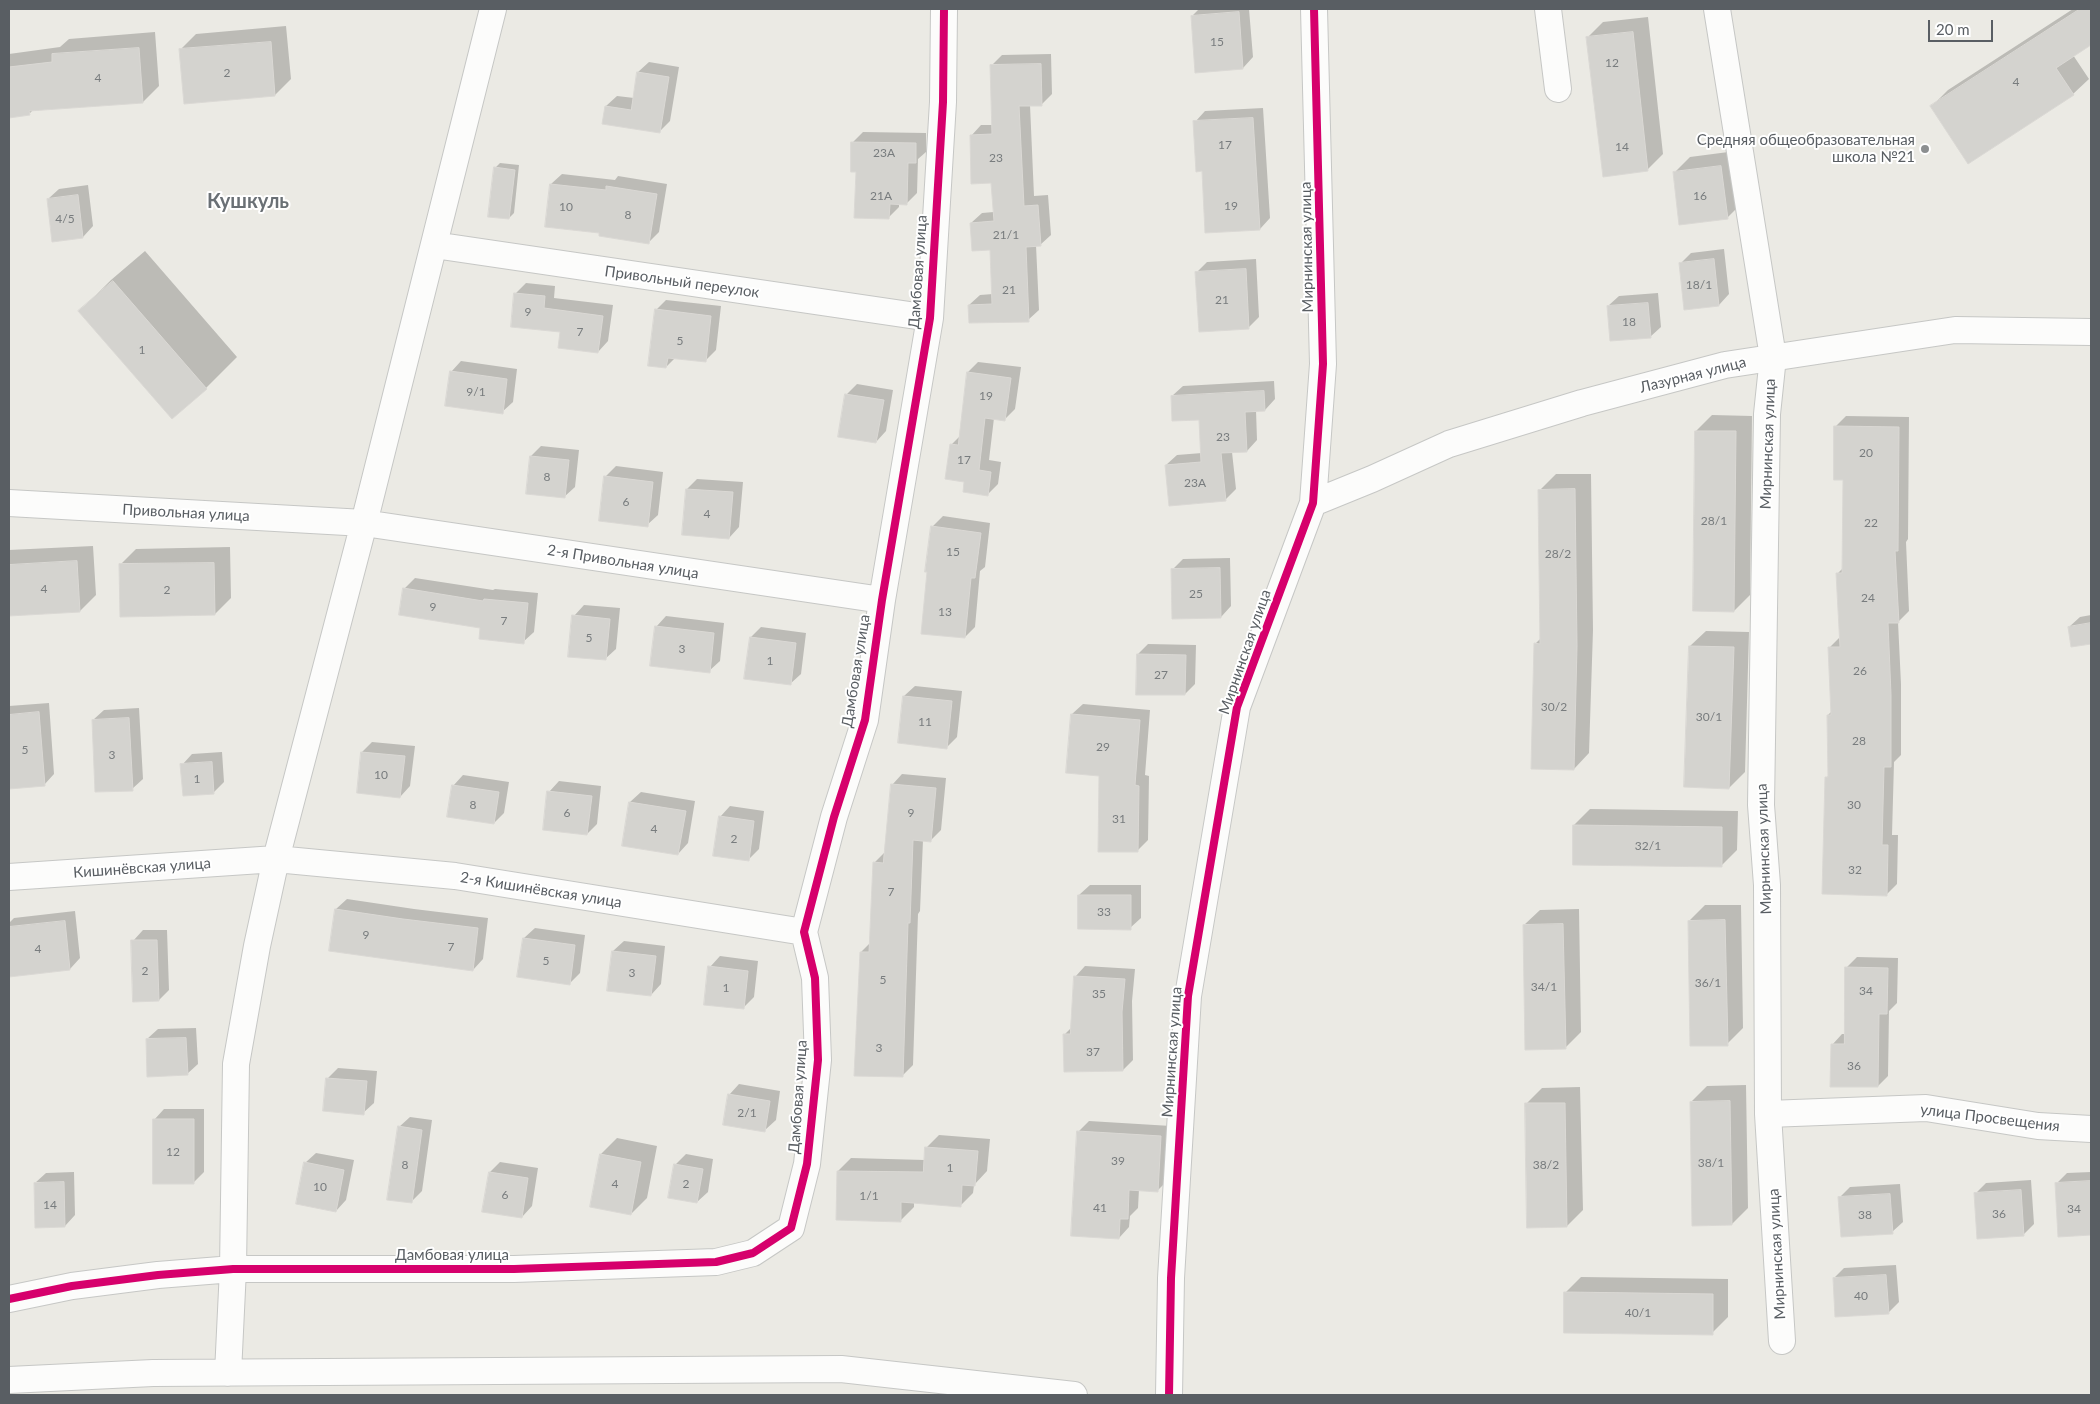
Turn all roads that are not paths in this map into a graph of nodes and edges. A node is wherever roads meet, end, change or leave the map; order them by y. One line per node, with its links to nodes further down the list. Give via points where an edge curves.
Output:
1 (492, 9): 7 (street)
2 (944, 9): 8 (street, Дамбовая улица, via 943,102)
3 (1314, 9): 12 (street, Мирнинская улица, via 1323,364)
4 (1548, 9): 6 (street)
5 (1717, 9): 10 (street, Мирнинская улица)
6 (1558, 89)
7 (434, 245): 8 (street, Привольный переулок); 13 (street)
8 (930, 318): 14 (street, Дамбовая улица)
9 (2091, 332): 10 (street, Лазурная улица, via 1955,330)
10 (1772, 357): 12 (street, Лазурная улица, via 1725,365 1592,400 1449,444); 18 (street, Мирнинская улица, via 1767,414 1761,805 1767,885)
11 (9, 503): 13 (street, Привольная улица)
12 (1313, 503): 26 (street, Мирнинская улица, via 1237,707 1188,996 1171,1278)
13 (364, 523): 14 (street, 2-я Привольная улица); 15 (street)
14 (882, 600): 17 (street, Дамбовая улица, via 865,720 834,817)
15 (276, 859): 16 (street, Кишинёвская улица); 17 (street, 2-я Кишинёвская улица, via 455,876); 20 (street, via 236,1064)
16 (9, 877)
17 (804, 932): 20 (street, Дамбовая улица, via 815,978 818,1060 807,1164 790,1228 753,1253 716,1262 514,1269)
18 (1768, 1114): 19 (street, улица Просвещения, via 1926,1108 2038,1126); 22 (street, Мирнинская улица)
19 (2091, 1129)
20 (233, 1269): 21 (street, Дамбовая улица, via 72,1286); 23 (street)
21 (9, 1299)
22 (1782, 1341)
23 (228, 1373): 24 (street); 25 (street, via 841,1369)
24 (9, 1380)
25 (1074, 1395)
26 (1169, 1395)

